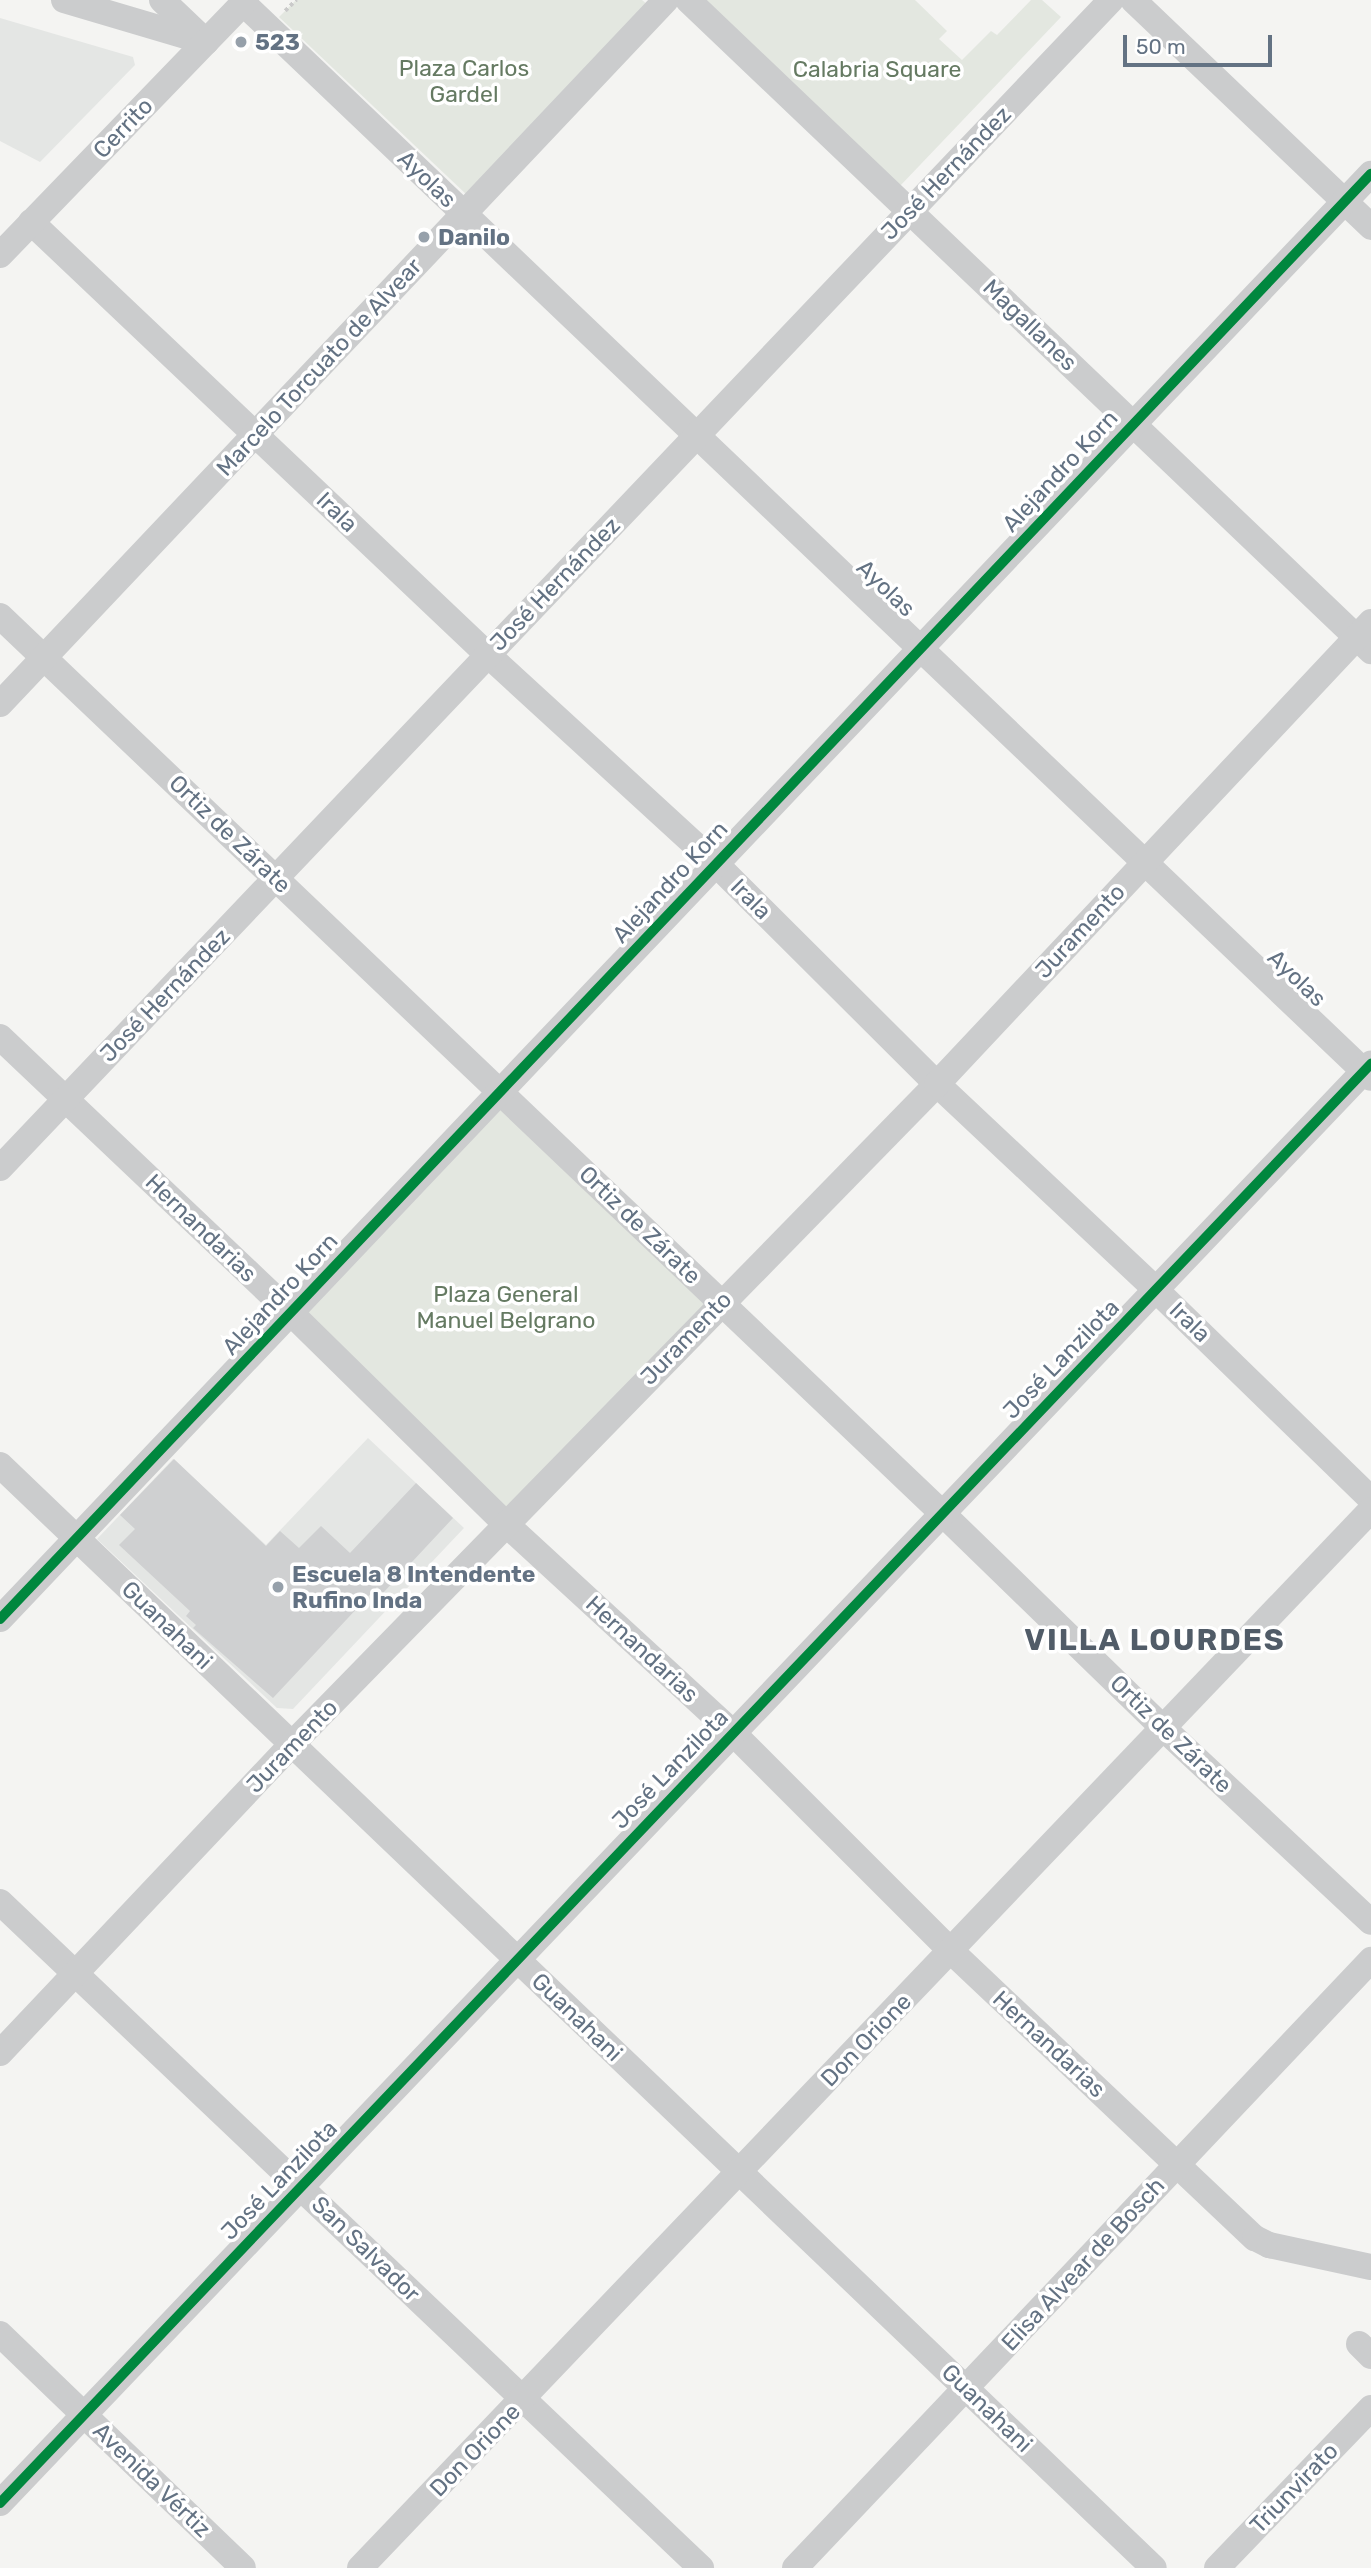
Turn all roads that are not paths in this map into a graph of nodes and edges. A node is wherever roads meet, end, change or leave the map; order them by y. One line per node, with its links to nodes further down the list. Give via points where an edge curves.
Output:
1 (64, 0): 8 (street)
2 (162, 0): 8 (street)
3 (666, 0): 12 (street, Marcelo Torcuato de Alvear)
4 (688, 0): 11 (street, Magallanes)
5 (1111, 0): 11 (street, José Hernández)
6 (1133, 0): 10 (street)
7 (245, 2): 8 (street, Cerrito); 12 (street, Ayolas)
8 (206, 42): 13 (street, Cerrito)
9 (1371, 174): 10 (street, Alejandro Korn)
10 (1345, 202): 14 (street); 16 (street, Alejandro Korn)
11 (910, 212): 16 (street, Magallanes); 18 (street, José Hernández)
12 (464, 214): 17 (street, Marcelo Torcuato de Alvear); 18 (street, Ayolas)
13 (31, 222): 15 (street, Cerrito); 17 (street, Irala)
14 (1371, 227)
15 (0, 256)
16 (1133, 425): 20 (street, Magallanes); 21 (street, Alejandro Korn)
17 (255, 434): 22 (street, Irala); 23 (street, Marcelo Torcuato de Alvear)
18 (696, 436): 21 (street, Ayolas); 22 (street, José Hernández)
19 (0, 616): 23 (street, Ortiz de Zárate)
20 (1366, 637): 25 (street, Juramento)
21 (920, 649): 25 (street, Ayolas); 26 (street, Alejandro Korn)
22 (488, 655): 26 (street, Irala); 27 (street, José Hernández)
23 (45, 657): 24 (street, Marcelo Torcuato de Alvear); 27 (street, Ortiz de Zárate)
24 (0, 704)
25 (1144, 862): 29 (street, Ayolas); 30 (street, Juramento)
26 (716, 864): 30 (street, Irala); 31 (street, Alejandro Korn)
27 (276, 878): 31 (street, Ortiz de Zárate); 32 (street, José Hernández)
28 (0, 1037): 32 (street, Hernandarias)
29 (1369, 1071): 34 (street, José Lanzilota)
30 (937, 1084): 34 (street, Irala); 35 (street, Juramento)
31 (501, 1091): 35 (street, Ortiz de Zárate); 36 (street, Alejandro Korn)
32 (66, 1099): 33 (street, José Hernández); 36 (street, Hernandarias)
33 (0, 1168)
34 (1156, 1290): 38 (street, Irala); 40 (street, José Lanzilota)
35 (721, 1302): 40 (street, Ortiz de Zárate); 41 (street, Juramento)
36 (290, 1313): 41 (street, Hernandarias); 42 (street, Alejandro Korn)
37 (0, 1465): 42 (street, Guanahani)
38 (1371, 1499)
39 (1371, 1510): 44 (street, Don Orione)
40 (943, 1514): 44 (street, Ortiz de Zárate); 45 (street, José Lanzilota)
41 (507, 1525): 45 (street, Hernandarias); 46 (street, Juramento)
42 (77, 1538): 43 (street, Alejandro Korn); 46 (street, Guanahani)
43 (0, 1619)
44 (1163, 1728): 48 (street, Ortiz de Zárate); 49 (street, Don Orione)
45 (733, 1734): 49 (street, Hernandarias); 50 (street, José Lanzilota)
46 (292, 1744): 50 (street, Guanahani); 52 (street, Juramento)
47 (0, 1902): 52 (street, San Salvador)
48 (1371, 1922)
49 (951, 1951): 54 (street, Hernandarias); 55 (street, Don Orione)
50 (518, 1960): 55 (street, Guanahani); 56 (street, José Lanzilota)
51 (1371, 1960): 54 (street, Elisa Alvear de Bosch)
52 (76, 1973): 53 (street, Juramento); 56 (street, San Salvador)
53 (0, 2053)
54 (1176, 2164): 57 (street, Hernandarias, via 1255,2238); 59 (street, Elisa Alvear de Bosch)
55 (739, 2173): 59 (street, Guanahani); 60 (street, Don Orione)
56 (301, 2188): 60 (street, San Salvador); 62 (street, José Lanzilota)
57 (1371, 2267)
58 (0, 2334): 62 (street, Avenida Vértiz)
59 (966, 2388): 67 (street, Elisa Alvear de Bosch); 68 (street, Guanahani)
60 (524, 2399): 65 (street, Don Orione); 66 (street, San Salvador)
61 (1371, 2408): 69 (street, Triunvirato)
62 (84, 2414): 63 (street, José Lanzilota); 64 (street, Avenida Vértiz)
63 (0, 2503)
64 (243, 2568)
65 (360, 2568)
66 (701, 2568)
67 (795, 2568)
68 (1154, 2568)
69 (1217, 2568)

